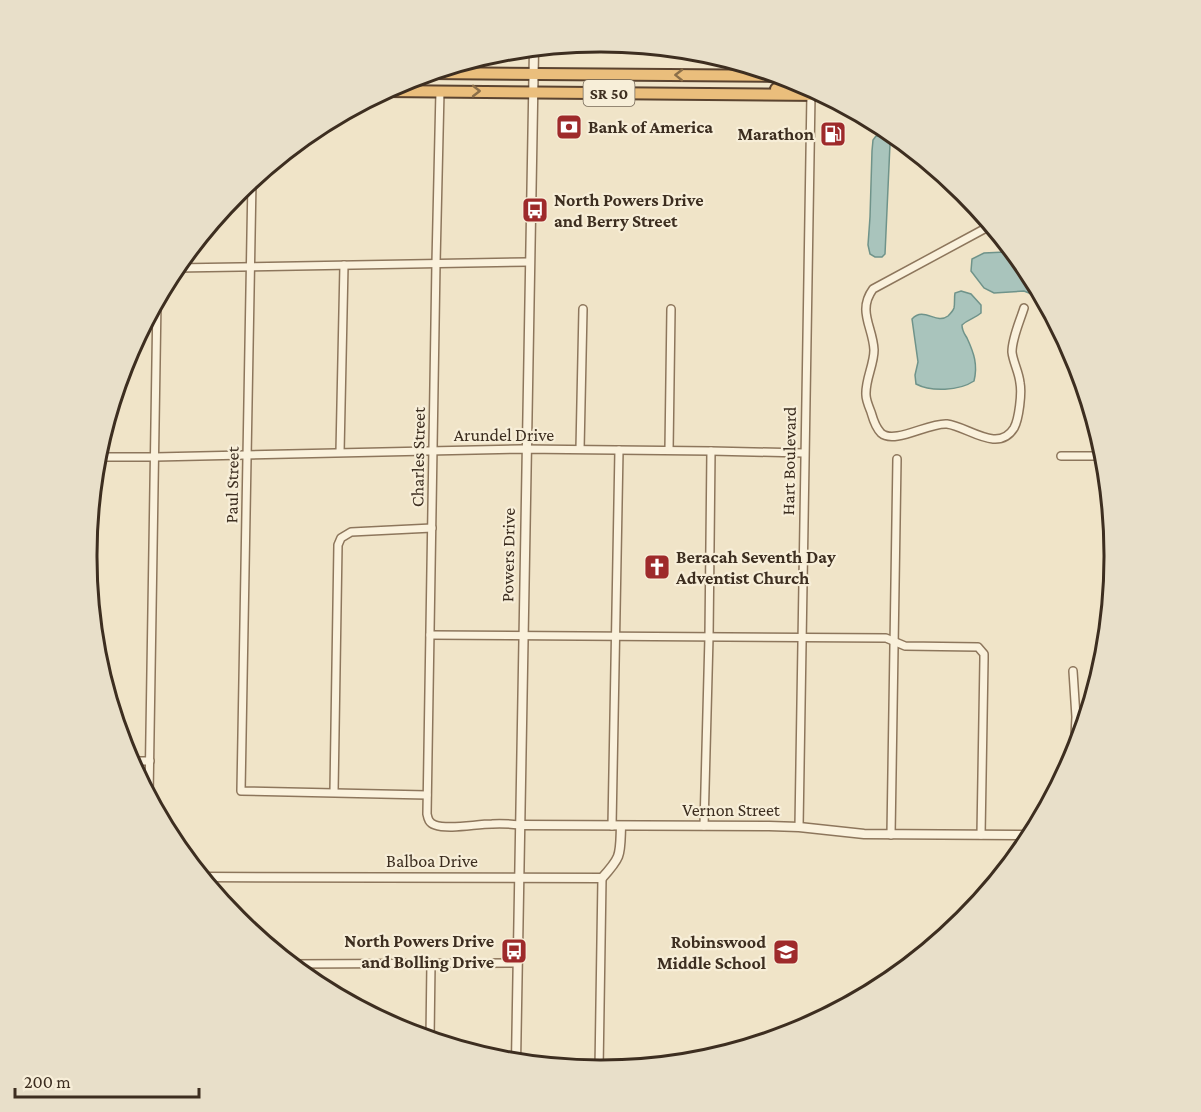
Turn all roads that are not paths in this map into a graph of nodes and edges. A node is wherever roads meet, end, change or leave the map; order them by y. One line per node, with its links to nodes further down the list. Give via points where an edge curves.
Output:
1 (534, 57): 3 (street, Powers Drive)
2 (460, 73): 3 (highway, SR 50)
3 (533, 73): 4 (highway, SR 50, one-way to 3); 8 (street, Powers Drive)
4 (750, 76)
5 (783, 87): 10 (highway)
6 (408, 91): 7 (highway, SR 50)
7 (440, 91): 8 (highway, SR 50, one-way to 8); 15 (street, Charles Street)
8 (532, 92): 10 (highway, SR 50); 14 (street, Powers Drive)
9 (798, 93): 10 (highway, SR 50)
10 (746, 94)
11 (816, 101): 30 (street, Hart Boulevard)
12 (252, 193): 17 (street, Paul Street)
13 (983, 229): 19 (street, via 873,289 867,297 867,324 874,357 866,395 880,432 895,436 948,424 988,439 1006,436 1016,421 1021,394 1012,345)
14 (529, 262): 15 (street); 23 (street, Powers Drive)
15 (436, 263): 16 (street); 25 (street, Charles Street)
16 (344, 265): 17 (street); 29 (street)
17 (251, 266): 18 (street); 31 (street, Paul Street)
18 (188, 268)
19 (1024, 308)
20 (583, 309): 24 (street)
21 (671, 309): 27 (street)
22 (157, 318): 35 (street)
23 (526, 449): 24 (street, Arundel Drive); 25 (street, Arundel Drive); 39 (street, Powers Drive)
24 (580, 449): 26 (street, Arundel Drive)
25 (433, 450): 29 (street, Arundel Drive); 37 (street, Charles Street)
26 (620, 450): 27 (street, Arundel Drive); 40 (street)
27 (669, 450): 28 (street, Arundel Drive)
28 (711, 451): 30 (street, Arundel Drive); 41 (street)
29 (340, 452): 31 (street, Arundel Drive)
30 (804, 453): 42 (street, Hart Boulevard)
31 (247, 455): 35 (street, Arundel Drive); 49 (street, Paul Street, via 241,791)
32 (1061, 456): 33 (street)
33 (1094, 456)
34 (107, 457): 35 (street, Arundel Drive)
35 (155, 457): 47 (street)
36 (897, 459): 43 (street)
37 (432, 528): 38 (street, Charles Street); 49 (street, via 351,531 338,545)
38 (430, 635): 39 (street); 50 (street, Charles Street)
39 (523, 636): 40 (street); 52 (street, Powers Drive)
40 (616, 636): 41 (street); 53 (street)
41 (709, 637): 42 (street); 54 (street)
42 (801, 638): 43 (street); 55 (street, Hart Boulevard)
43 (895, 641): 56 (street); 57 (street, via 905,646 981,650)
44 (1073, 671): 45 (street)
45 (1076, 721)
46 (141, 761): 47 (street)
47 (150, 761): 48 (street)
48 (149, 779)
49 (334, 792): 50 (street)
50 (427, 795): 51 (street, Charles Street)
51 (431, 822): 52 (street, Vernon Street, via 441,826)
52 (520, 825): 53 (street, Vernon Street); 60 (street, Powers Drive)
53 (617, 826): 54 (street, Vernon Street); 61 (street, via 620,855)
54 (704, 826): 55 (street, Vernon Street)
55 (799, 827): 56 (street, Vernon Street)
56 (891, 835): 57 (street, Vernon Street)
57 (981, 835): 58 (street, Vernon Street)
58 (1020, 835)
59 (213, 877): 60 (street, Balboa Drive)
60 (519, 878): 61 (street, Balboa Drive); 63 (street, Powers Drive)
61 (602, 878): 67 (street)
62 (431, 963): 63 (street); 64 (street); 65 (street)
63 (518, 963): 66 (street, Powers Drive)
64 (306, 964)
65 (430, 1030)
66 (516, 1052)
67 (599, 1060)

